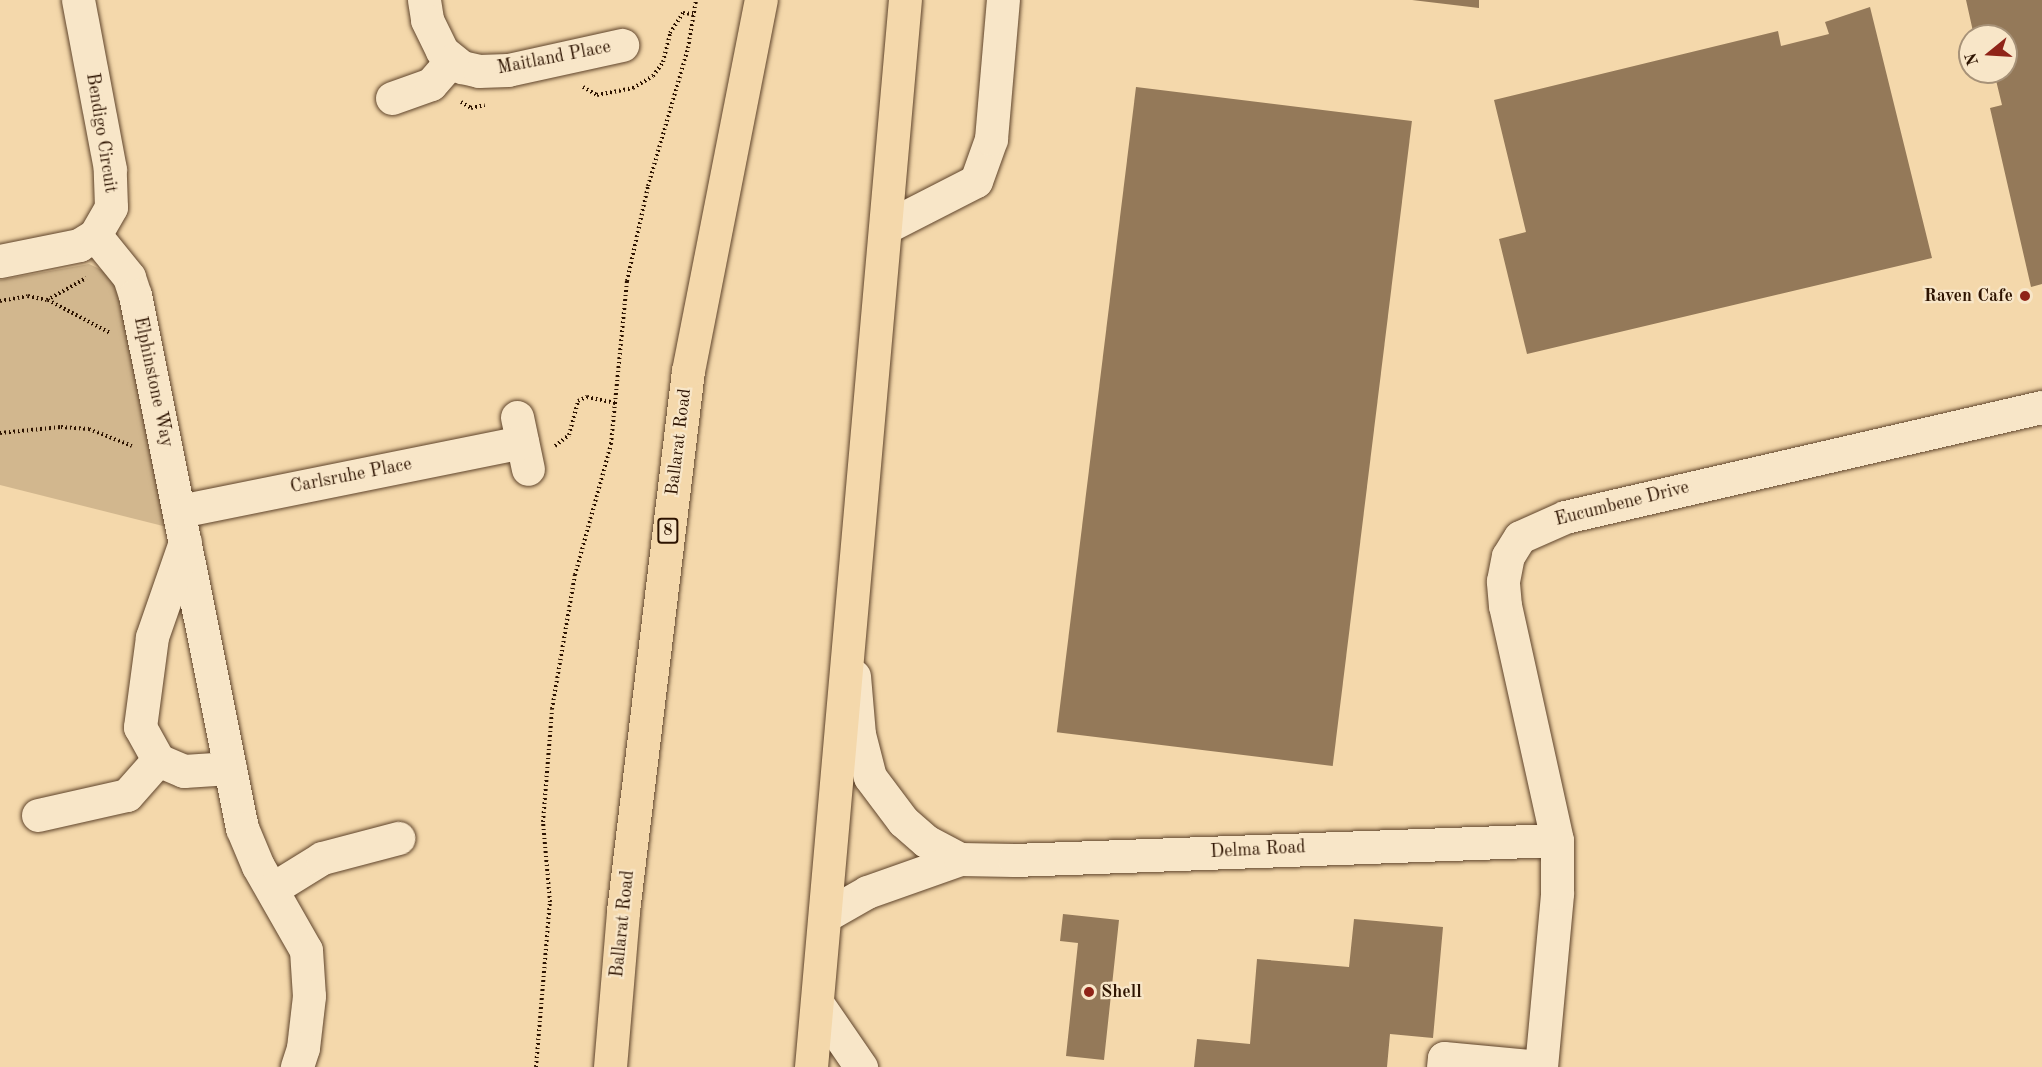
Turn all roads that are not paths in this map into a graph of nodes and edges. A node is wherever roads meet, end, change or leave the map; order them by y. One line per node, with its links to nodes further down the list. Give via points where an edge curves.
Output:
1 (78, 0): 10 (street, Bendigo Circuit, via 113,188 111,207)
2 (424, 0): 7 (street, Maitland Place, via 434,39)
3 (760, 0): 26 (highway, Ballarat Road / 8, via 688,371 623,911)
4 (905, 0): 9 (highway)
5 (1003, 0): 9 (street, via 991,139 976,181)
6 (622, 45): 7 (street, Maitland Place, via 508,70 479,71)
7 (452, 60): 8 (street, via 431,84)
8 (392, 98)
9 (886, 227): 15 (highway)
10 (95, 235): 11 (street, via 67,249); 14 (street, Elphinstone Way, via 129,277)
11 (0, 261)
12 (2042, 406): 20 (street, Eucumbene Drive, via 1564,517 1520,537 1508,556 1503,581 1505,606)
13 (522, 443): 14 (street, Carlsruhe Place)
14 (183, 526): 16 (street, via 152,637 142,692 141,728); 17 (street, Elphinstone Way)
15 (850, 644): 21 (street, Delma Road, via 859,734 870,777 903,821 926,841); 23 (highway)
16 (158, 760): 17 (street, via 184,771); 18 (street, via 127,795)
17 (230, 768): 22 (street, Elphinstone Way, via 247,845)
18 (39, 816)
19 (398, 838): 22 (street, via 322,858)
20 (1557, 840): 21 (street, Delma Road); 30 (street, Eucumbene Drive, via 1557,893)
21 (960, 859): 23 (street, Delma Road, via 867,892)
22 (272, 890): 25 (street, Elphinstone Way, via 302,941 309,963 308,1019)
23 (825, 916): 24 (highway)
24 (817, 1003): 27 (highway); 28 (street)
25 (297, 1067)
26 (610, 1067)
27 (811, 1067)
28 (861, 1067)
29 (1443, 1067): 30 (street, via 1444,1058)
30 (1540, 1067)

